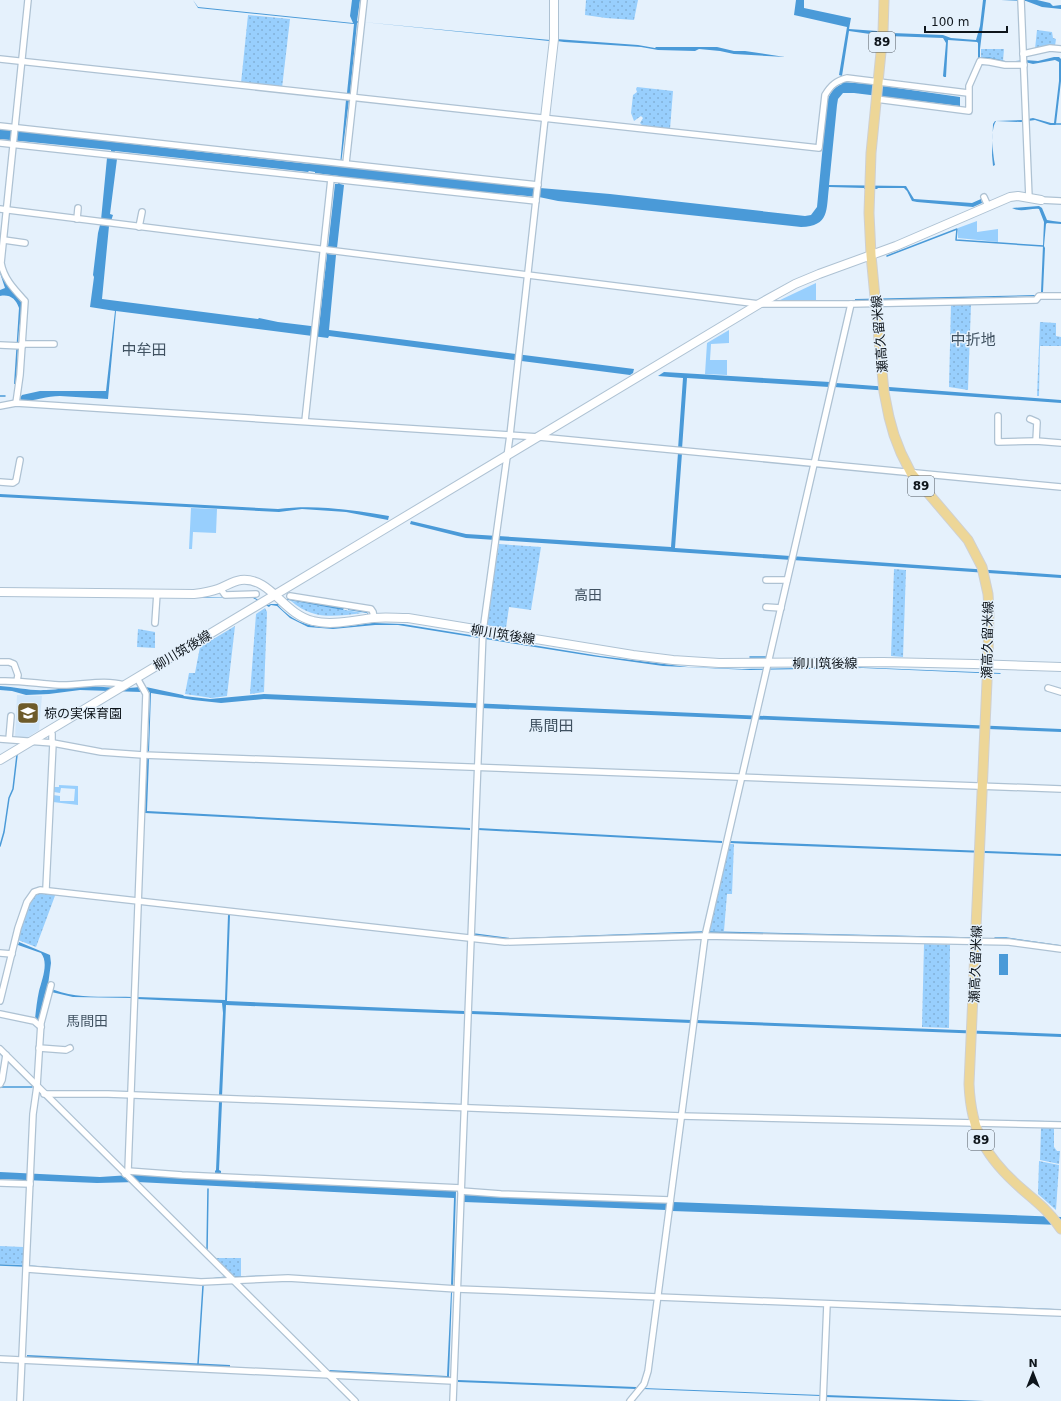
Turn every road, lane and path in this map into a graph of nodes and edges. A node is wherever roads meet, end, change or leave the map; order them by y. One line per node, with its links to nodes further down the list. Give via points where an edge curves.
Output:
1 (28, 0): 9 (street)
2 (364, 0): 13 (street)
3 (554, 0): 15 (street, via 554,39)
4 (884, 0): 11 (main road, 瀬高久留米線 / 89)
5 (1021, 0): 7 (street)
6 (1061, 49): 7 (street, via 1050,48)
7 (1023, 54): 10 (street)
8 (0, 59): 9 (street)
9 (22, 61): 13 (street); 17 (street)
10 (1024, 65): 12 (street, via 980,61); 24 (street)
11 (878, 82): 12 (street); 14 (main road, 瀬高久留米線 / 89); 15 (street, via 847,78 837,81 830,87 825,95 820,148)
12 (968, 93): 14 (street, via 969,111)
13 (353, 97): 15 (street); 20 (street)
14 (876, 99): 38 (main road, 瀬高久留米線 / 89, via 870,181)
15 (545, 118): 22 (street)
16 (0, 126): 17 (street)
17 (15, 129): 19 (street); 20 (street)
18 (0, 143): 19 (street)
19 (13, 143): 21 (street); 31 (street)
20 (346, 163): 22 (street)
21 (331, 179): 25 (street); 37 (street)
22 (538, 186): 25 (street)
23 (984, 196): 28 (street)
24 (1029, 198): 26 (street); 28 (street, via 1010,197)
25 (536, 200): 40 (street)
26 (1041, 200): 27 (street)
27 (1061, 201)
28 (988, 206): 38 (street)
29 (78, 208): 33 (street)
30 (0, 209): 31 (street)
31 (6, 211): 33 (street); 35 (street)
32 (142, 212): 34 (street)
33 (76, 219): 34 (street)
34 (139, 227): 37 (street)
35 (4, 240): 36 (street); 39 (street)
36 (25, 243)
37 (323, 250): 40 (street); 52 (street)
38 (871, 255): 42 (main road, 瀬高久留米線 / 89); 43 (street, via 794,284)
39 (1, 257): 47 (street, via 2,271 7,280 25,300)
40 (528, 275): 43 (street); 53 (street)
41 (1061, 296): 42 (street, via 1039,296 1036,300)
42 (876, 301): 44 (street); 60 (main road, 瀬高久留米線 / 89, via 889,417)
43 (759, 304): 44 (street); 54 (street)
44 (851, 304): 59 (street)
45 (54, 344): 47 (street)
46 (0, 345): 47 (street)
47 (22, 345): 48 (street)
48 (16, 403): 49 (street); 52 (street)
49 (0, 406)
50 (998, 416): 55 (street, via 998,442)
51 (1030, 420): 55 (street, via 1037,422)
52 (304, 421): 53 (street)
53 (510, 435): 54 (street); 57 (street)
54 (539, 437): 57 (street); 59 (street)
55 (1036, 441): 56 (street)
56 (1061, 443)
57 (507, 456): 69 (street); 75 (street)
58 (20, 460): 61 (street, via 16,481)
59 (814, 464): 60 (street); 64 (street)
60 (911, 474): 62 (street); 79 (main road, 瀬高久留米線 / 89, via 968,540 983,571 989,609)
61 (0, 482)
62 (1061, 487)
63 (766, 580): 64 (street)
64 (787, 580): 72 (street)
65 (220, 588): 67 (street, via 194,594); 68 (street, via 225,595); 69 (street, via 248,580 266,587)
66 (0, 592): 67 (street)
67 (157, 593): 74 (street)
68 (256, 594)
69 (274, 594): 73 (street, 柳川筑後線, via 298,615 315,622); 80 (street, 柳川筑後線)
70 (290, 596): 73 (street, via 371,609)
71 (766, 607): 72 (street)
72 (781, 608): 77 (street)
73 (374, 618): 75 (street, 柳川筑後線, via 408,618)
74 (155, 623)
75 (483, 631): 77 (street, 柳川筑後線, via 666,659); 94 (street)
76 (0, 662): 82 (street, via 14,664 18,675)
77 (768, 663): 79 (street, 柳川筑後線, via 883,662); 95 (street)
78 (1061, 667): 79 (street, 柳川筑後線)
79 (987, 670): 96 (main road, 瀬高久留米線 / 89)
80 (137, 678): 83 (street, 柳川筑後線); 92 (street, via 146,694)
81 (0, 681): 82 (street)
82 (17, 681): 83 (street, via 68,685)
83 (124, 685): 87 (street, 柳川筑後線)
84 (1048, 688): 85 (street)
85 (1061, 692)
86 (10, 716): 89 (street)
87 (50, 730): 90 (street, 柳川筑後線); 91 (street)
88 (0, 739): 89 (street)
89 (9, 739): 90 (street)
90 (31, 741): 91 (street); 93 (street, 柳川筑後線)
91 (53, 743): 92 (street, via 100,752); 98 (street)
92 (143, 754): 94 (street); 99 (street)
93 (0, 760)
94 (478, 767): 95 (street); 101 (street)
95 (742, 777): 96 (street); 100 (street)
96 (983, 786): 97 (street); 102 (main road, 瀬高久留米線 / 89)
97 (1061, 789)
98 (46, 889): 99 (street); 105 (street, via 34,892 27,902)
99 (138, 901): 101 (street); 117 (street)
100 (705, 936): 101 (street, via 506,942); 102 (street); 119 (street)
101 (471, 938): 118 (street)
102 (976, 942): 103 (street, via 1009,942); 120 (main road, 瀬高久留米線 / 89, via 969,1084)
103 (1061, 949)
104 (0, 953): 105 (street)
105 (12, 954): 107 (street)
106 (51, 985): 109 (street)
107 (0, 1001)
108 (0, 1014): 109 (street, via 34,1021)
109 (41, 1027): 110 (street)
110 (39, 1048): 111 (street); 115 (street)
111 (70, 1048)
112 (0, 1049): 113 (street)
113 (6, 1055): 114 (street); 115 (street)
114 (0, 1084)
115 (37, 1086): 116 (street); 124 (street, via 32,1114)
116 (44, 1094): 117 (street); 122 (street)
117 (130, 1096): 118 (street); 122 (street)
118 (464, 1108): 119 (street); 125 (street)
119 (681, 1116): 120 (street); 126 (street)
120 (974, 1123): 121 (street); 127 (main road, 瀬高久留米線 / 89, via 989,1154 1003,1173 1046,1209)
121 (1061, 1125)
122 (126, 1173): 125 (street); 129 (street)
123 (0, 1183): 124 (street)
124 (30, 1184): 128 (street)
125 (461, 1190): 126 (street, via 501,1194); 130 (street)
126 (670, 1200): 131 (street)
127 (1060, 1228)
128 (27, 1269): 129 (street, via 201,1282); 135 (street)
129 (233, 1280): 130 (street, via 288,1278); 136 (street)
130 (457, 1289): 131 (street); 137 (street)
131 (657, 1297): 132 (street); 141 (street, via 648,1371 644,1384)
132 (827, 1304): 133 (street); 142 (street)
133 (1061, 1313)
134 (0, 1359): 135 (street)
135 (22, 1360): 136 (street); 138 (street)
136 (328, 1375): 137 (street); 139 (street)
137 (453, 1381): 140 (street)
138 (20, 1401)
139 (355, 1401)
140 (453, 1401)
141 (630, 1401)
142 (823, 1401)

